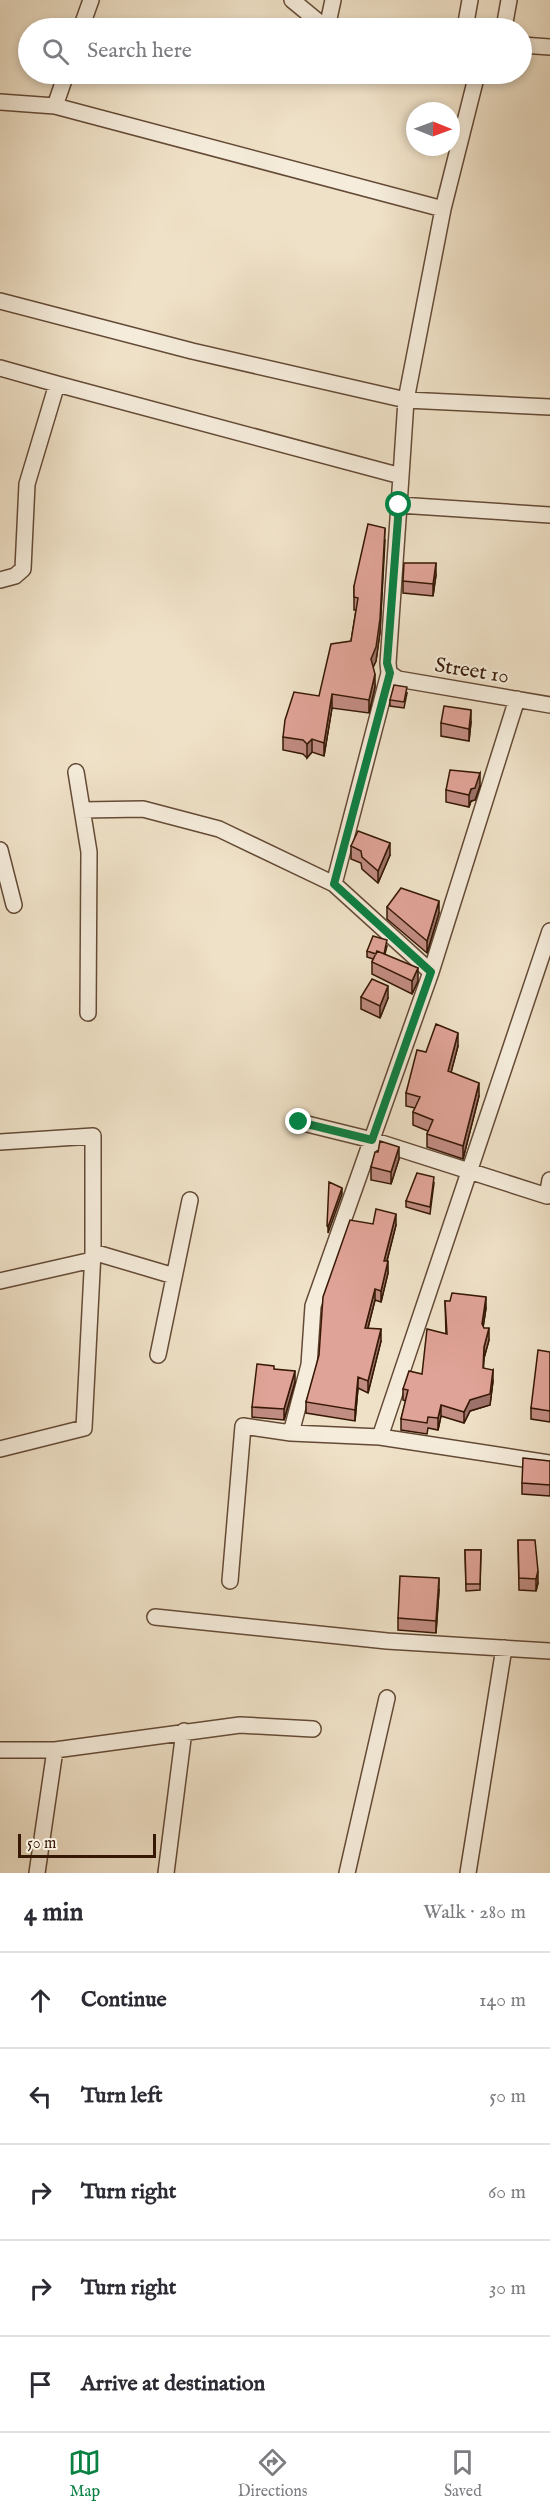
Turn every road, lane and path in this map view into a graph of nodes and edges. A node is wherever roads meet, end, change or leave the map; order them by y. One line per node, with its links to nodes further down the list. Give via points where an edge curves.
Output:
1 (91, 0): 6 (street)
2 (292, 0): 7 (street)
3 (333, 0): 8 (street)
4 (470, 0): 9 (street)
5 (509, 0): 10 (street)
6 (85, 18)
7 (314, 18)
8 (329, 18)
9 (467, 18)
10 (506, 18)
11 (532, 46): 12 (street)
12 (550, 47)
13 (63, 84): 16 (street)
14 (474, 84): 17 (street)
15 (0, 102): 16 (street)
16 (55, 106): 17 (street)
17 (443, 209): 21 (street)
18 (0, 301): 21 (street, via 192,351)
19 (0, 368): 20 (street)
20 (57, 384): 23 (street); 26 (street, via 27,484 23,569)
21 (406, 400): 22 (street); 23 (street)
22 (550, 407)
23 (401, 476): 24 (street)
24 (399, 505): 25 (street); 27 (street, via 387,663)
25 (550, 515)
26 (0, 580)
27 (390, 673): 28 (street, Street 10, via 398,679); 33 (street)
28 (518, 699): 29 (street, Street 10); 36 (street)
29 (550, 705)
30 (76, 772): 31 (street)
31 (82, 810): 33 (street, via 143,809 219,829); 37 (street, via 88,852)
32 (0, 850): 34 (street)
33 (334, 884): 36 (street)
34 (14, 905)
35 (550, 931): 41 (street)
36 (431, 972): 39 (street)
37 (88, 1013)
38 (299, 1122): 39 (street)
39 (372, 1140): 41 (street); 48 (street, via 313,1306 309,1365)
40 (0, 1142): 44 (street, via 93,1136)
41 (468, 1172): 42 (street, via 547,1196); 49 (street)
42 (550, 1180)
43 (190, 1200): 45 (street)
44 (93, 1256): 45 (street); 46 (street); 50 (street, via 84,1428)
45 (174, 1276): 47 (street)
46 (0, 1281)
47 (158, 1355)
48 (291, 1432): 49 (street); 52 (street, via 243,1426)
49 (380, 1437): 51 (street)
50 (0, 1449)
51 (550, 1463)
52 (230, 1581)
53 (155, 1617): 54 (street, via 387,1641)
54 (504, 1648): 55 (street); 64 (street)
55 (550, 1651)
56 (387, 1698): 63 (street)
57 (313, 1729): 58 (street, via 240,1725)
58 (184, 1731): 60 (street); 62 (street)
59 (0, 1750): 60 (street)
60 (54, 1750): 61 (street)
61 (37, 1873)
62 (166, 1873)
63 (347, 1873)
64 (468, 1873)

